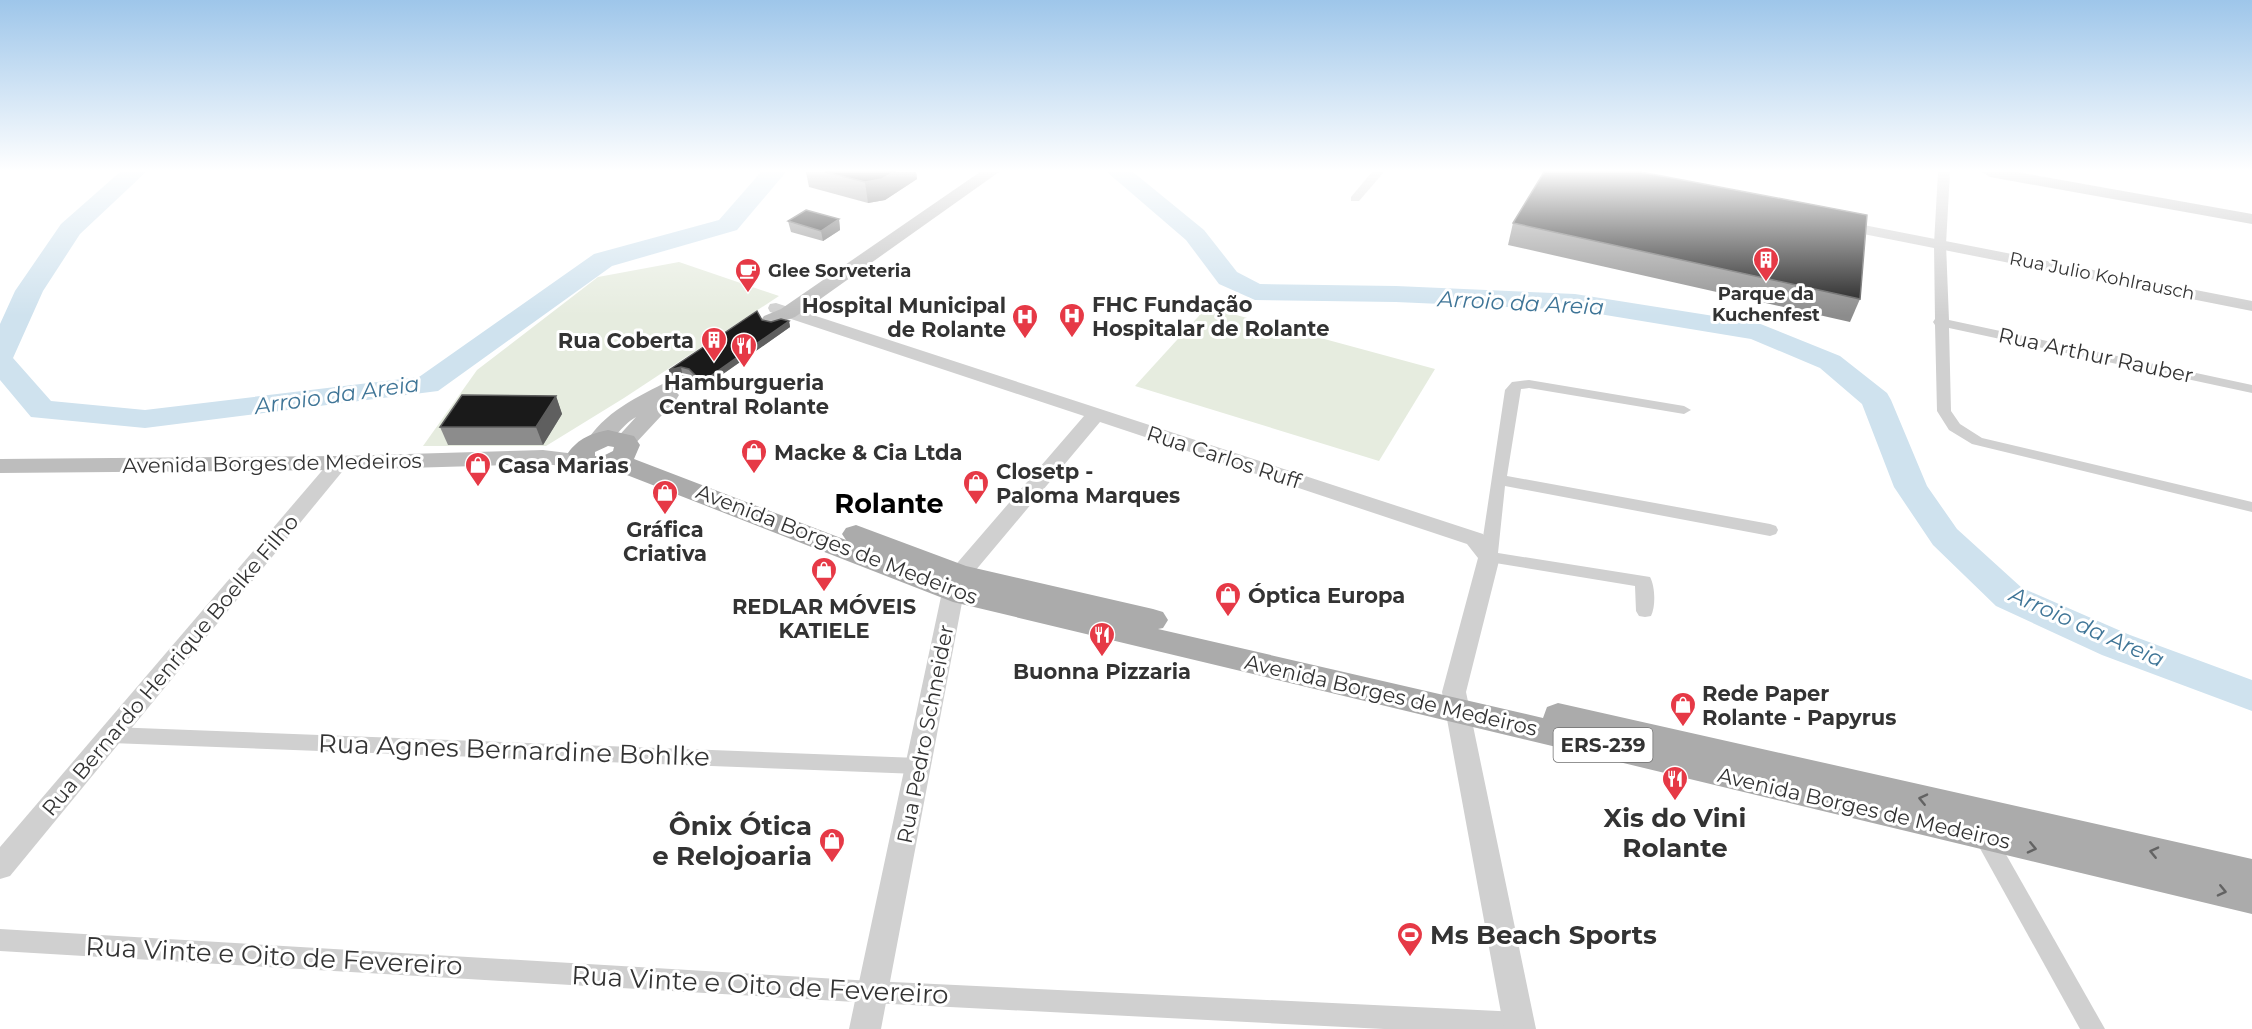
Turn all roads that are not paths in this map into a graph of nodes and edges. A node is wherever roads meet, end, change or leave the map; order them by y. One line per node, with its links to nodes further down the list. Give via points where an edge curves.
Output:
1 (1941, 220): 4 (street)
2 (911, 221): 6 (main road)
3 (1826, 222): 4 (street, Rua Julio Kohlrausch)
4 (1940, 244): 5 (street, Rua Julio Kohlrausch); 7 (street)
5 (2252, 306)
6 (778, 314): 10 (street, Rua Carlos Ruff)
7 (1940, 322): 8 (street, Rua Arthur Rauber); 16 (street, via 1944,411 1954,428 1977,441)
8 (2252, 389)
9 (1684, 410): 15 (street, via 1517,385 1512,390)
10 (1095, 415): 18 (street, Rua Carlos Ruff, via 1460,533 1475,539); 19 (street, Rua Pedro Schneider)
11 (591, 448): 12 (main road, via 598,465); 12 (main road, via 621,416 679,384); 13 (main road, Avenida Borges de Medeiros, via 543,457)
12 (623, 450): 19 (main road, Avenida Borges de Medeiros / ERS-239)
13 (339, 463): 14 (main road, Avenida Borges de Medeiros); 22 (street, Rua Bernardo Henrique Boelke Filho)
14 (0, 466)
15 (1500, 480): 17 (street); 18 (street)
16 (2252, 507)
17 (1770, 530)
18 (1490, 556): 20 (street, via 1644,581); 21 (street)
19 (957, 583): 21 (main road, Avenida Borges de Medeiros / ERS-239); 23 (street, Rua Pedro Schneider)
20 (1645, 610)
21 (1456, 701): 24 (main road, Avenida Borges de Medeiros / ERS-239); 30 (street)
22 (111, 735): 23 (street, Rua Agnes Bernardine Bohlke); 25 (street, Rua Bernardo Henrique Boelke Filho)
23 (918, 766): 29 (street, Rua Pedro Schneider)
24 (1978, 824): 26 (main road, Avenida Borges de Medeiros / ERS-239, one-way to 24); 27 (main road, Avenida Borges de Medeiros / ERS-239, one-way to 27); 32 (street)
25 (0, 867)
26 (2252, 875)
27 (2252, 898)
28 (0, 940): 29 (street, Rua Vinte e Oito de Fevereiro)
29 (872, 992): 30 (street, Rua Vinte e Oito de Fevereiro); 31 (street, Rua Pedro Schneider)
30 (1520, 1026)
31 (865, 1029)
32 (2093, 1029)

